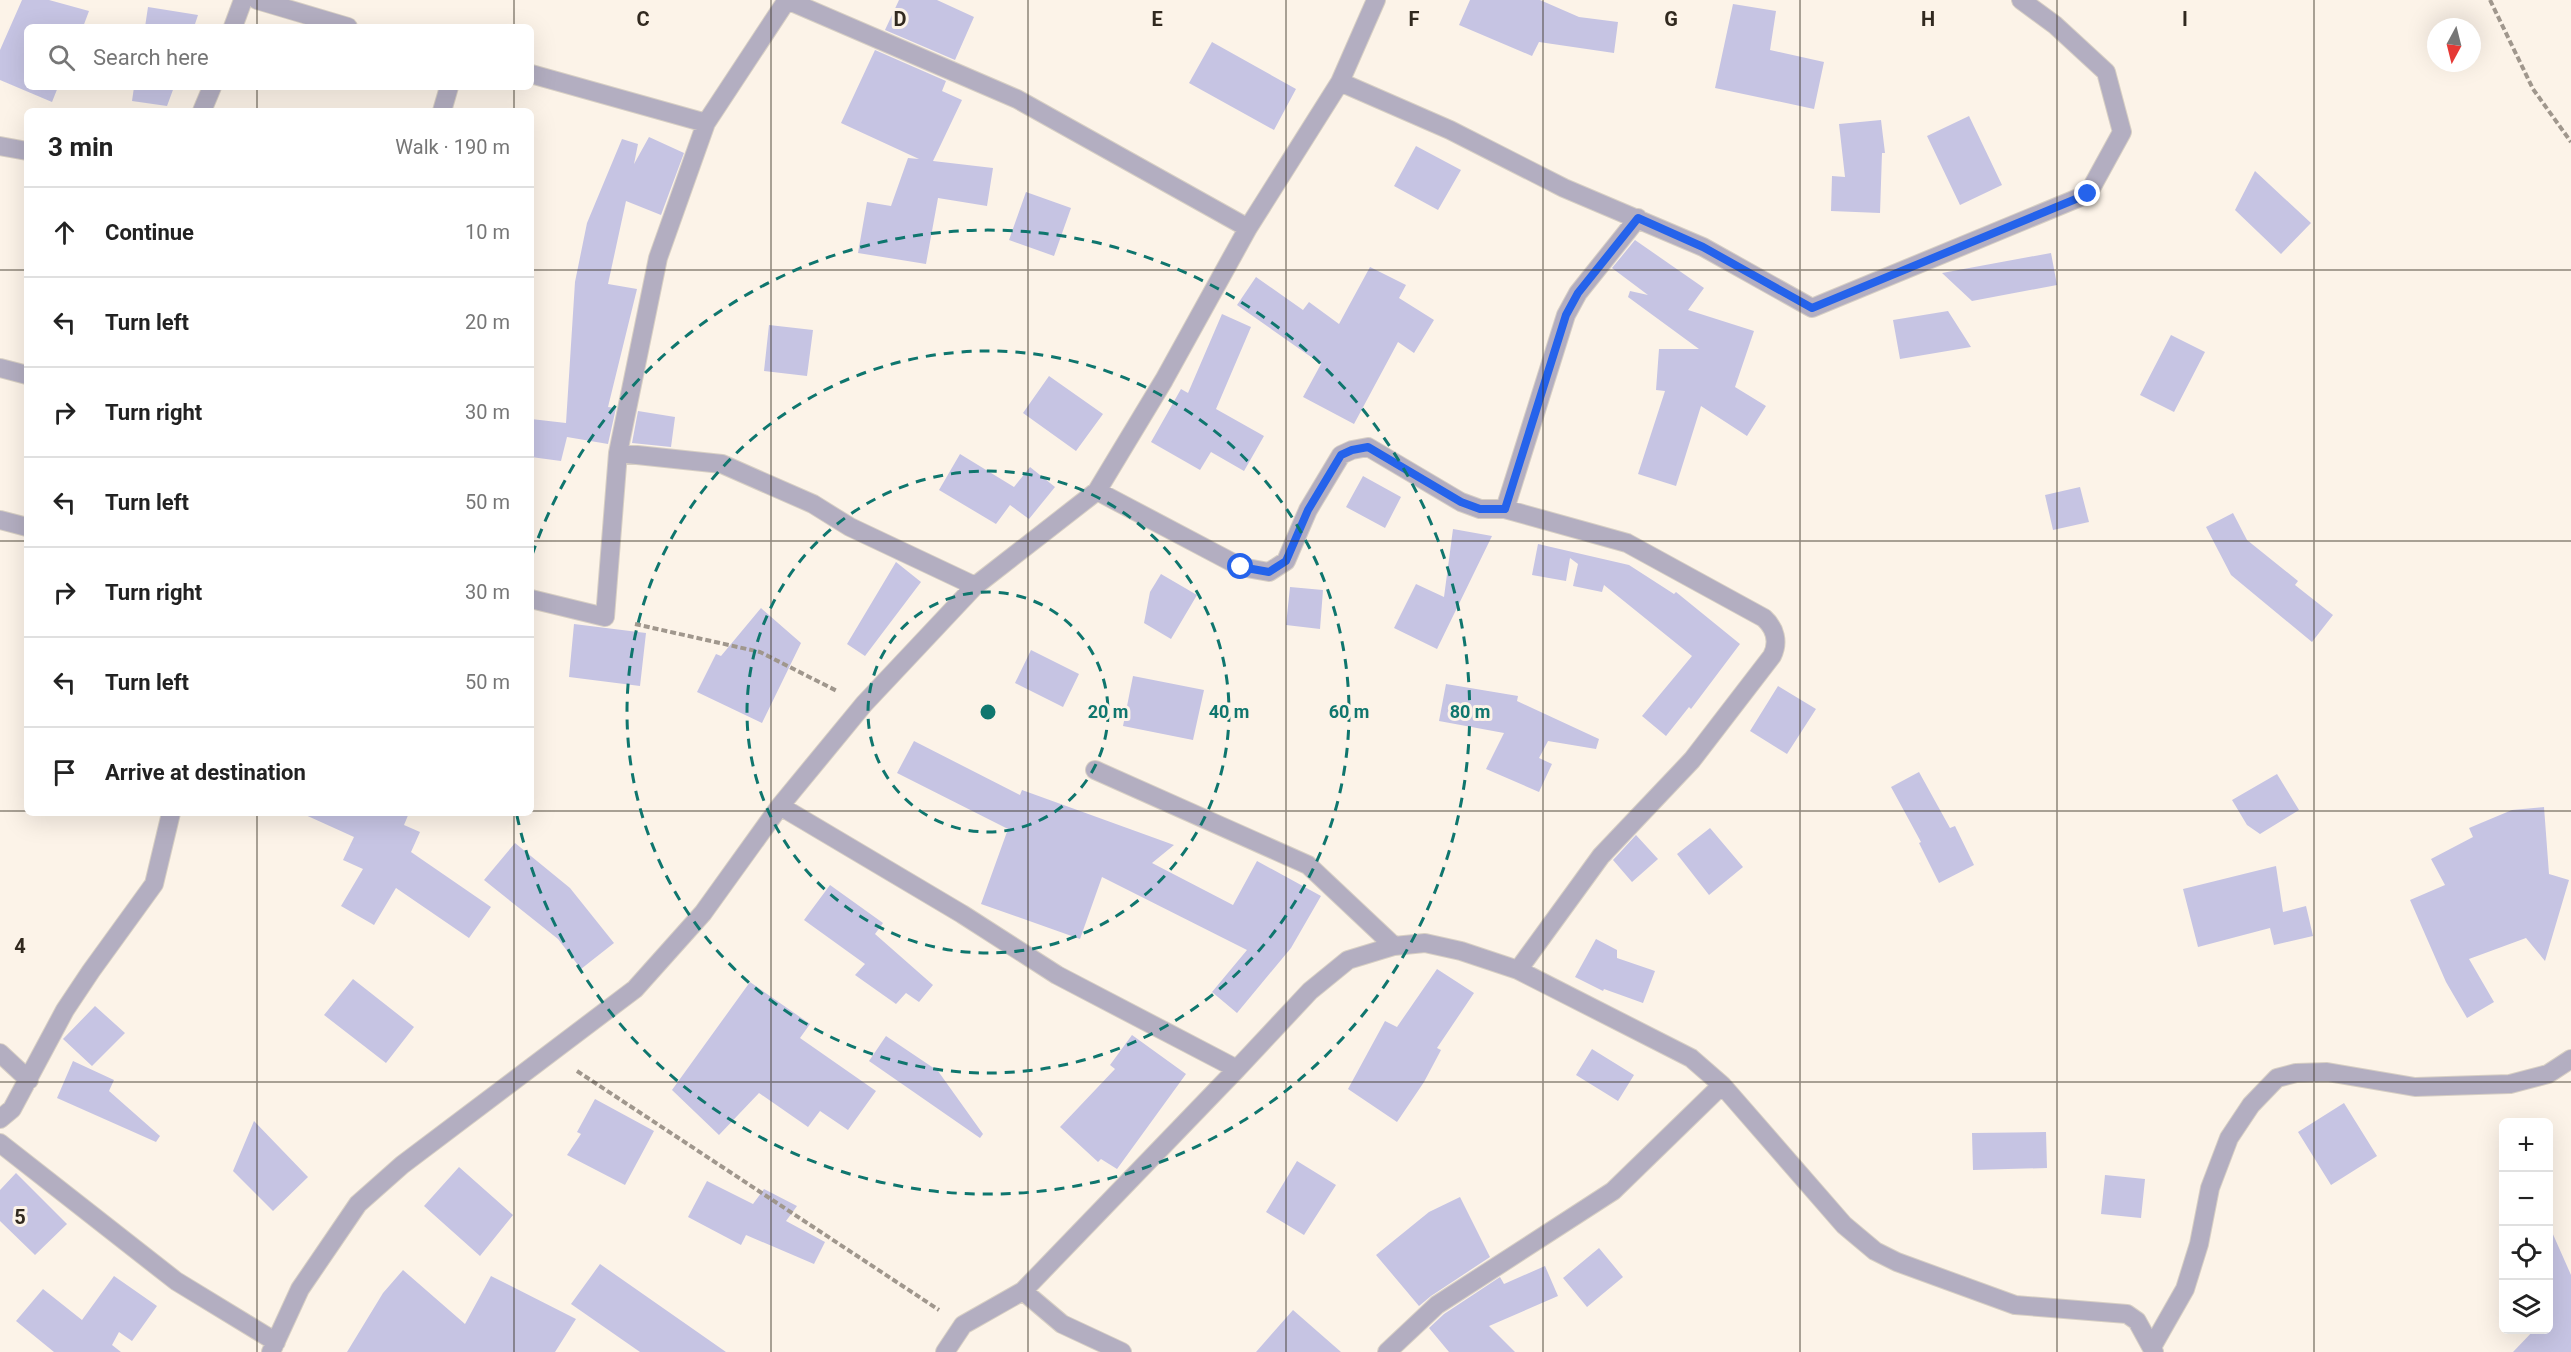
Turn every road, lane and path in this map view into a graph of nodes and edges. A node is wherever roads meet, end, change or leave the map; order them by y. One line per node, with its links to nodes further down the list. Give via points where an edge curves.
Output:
1 (243, 0): 7 (street)
2 (257, 0): 8 (street)
3 (787, 0): 15 (street); 20 (street, via 1017,99)
4 (1376, 0): 10 (street)
5 (2021, 0): 19 (street, via 2106,72 2122,132 2088,194 1812,308 1703,247)
6 (2490, 0): 16 (path, via 2533,89)
7 (234, 24)
8 (338, 24)
9 (534, 75): 15 (street)
10 (1340, 82): 19 (street, via 1450,130 1564,188); 20 (street)
11 (211, 90): 13 (street)
12 (448, 90): 14 (street)
13 (203, 108)
14 (443, 108)
15 (706, 123): 23 (street, via 658,258)
16 (2571, 142)
17 (0, 146): 18 (street)
18 (24, 150)
19 (1638, 218): 25 (street, via 1578,293 1566,315)
20 (1248, 228): 24 (street)
21 (0, 368): 22 (street)
22 (24, 374)
23 (618, 453): 28 (street, via 722,464 813,504 850,527); 30 (street)
24 (1097, 491): 25 (street, via 1241,567 1269,572 1286,561 1308,510 1341,455 1352,450 1368,447 1461,502 1480,509); 28 (street)
25 (1505, 509): 36 (street, via 1627,543 1764,618 1772,625 1775,642 1772,656 1692,760 1601,856)
26 (0, 520): 27 (street)
27 (24, 526)
28 (975, 586): 31 (street)
29 (534, 600): 30 (street)
30 (605, 617): 31 (path, via 760,652)
31 (864, 704): 33 (street)
32 (1095, 770): 35 (street, via 1308,865)
33 (780, 806): 38 (street, via 703,913 635,989); 40 (street, via 1057,975)
34 (170, 816): 41 (street, via 154,884 72,1000)
35 (1394, 946): 36 (street, via 1425,943); 40 (street, via 1348,960 1310,991)
36 (1518, 970): 42 (street, via 1691,1058)
37 (0, 1053): 41 (street)
38 (551, 1054): 46 (path); 47 (street, via 402,1165 358,1204 300,1289)
39 (2571, 1059): 48 (street, via 2548,1074 2510,1084 2415,1087 2327,1072 2277,1078 2251,1105 2229,1138 2210,1188 2199,1244 2184,1289)
40 (1237, 1069): 45 (street)
41 (29, 1080): 43 (street, via 12,1109)
42 (1722, 1085): 48 (street, via 1816,1195 1875,1251 2015,1305 2127,1314 2138,1321); 51 (street, via 1613,1191 1437,1305)
43 (0, 1119)
44 (0, 1143): 47 (street, via 176,1281)
45 (1023, 1291): 46 (street); 50 (street, via 1062,1324)
46 (963, 1325): 49 (street)
47 (274, 1347)
48 (2153, 1349)
49 (945, 1352)
50 (1122, 1352)
51 (1387, 1352)

